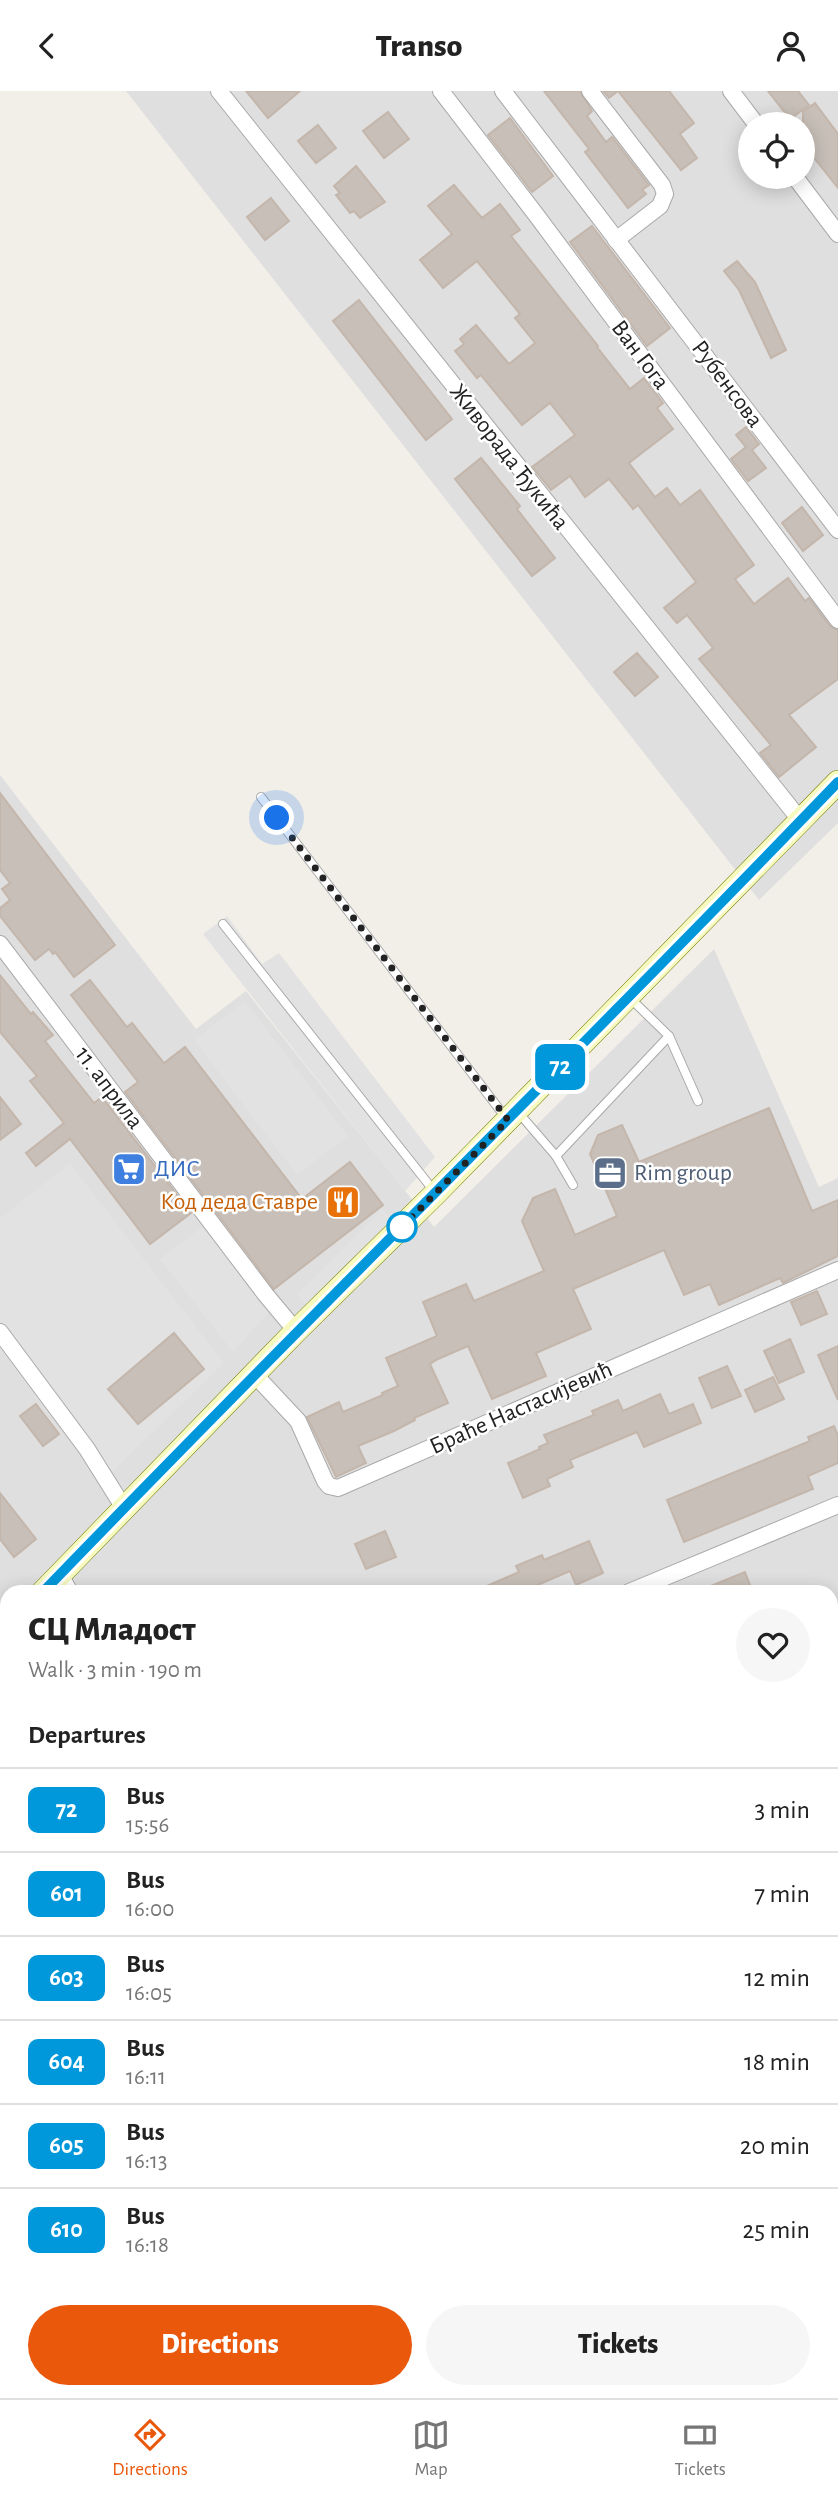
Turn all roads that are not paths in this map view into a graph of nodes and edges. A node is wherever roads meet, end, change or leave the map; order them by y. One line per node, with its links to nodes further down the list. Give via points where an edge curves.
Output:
1 (219, 91): 14 (street, Живорада Ђукића)
2 (441, 91): 11 (street, Ван Гога)
3 (503, 91): 9 (street, Рубенсова)
4 (590, 91): 9 (street, via 665,194 660,205)
5 (731, 91): 6 (street)
6 (747, 112)
7 (804, 189): 8 (street)
8 (838, 234)
9 (616, 240): 10 (street, Рубенсова)
10 (838, 530)
11 (838, 620)
12 (838, 782): 14 (main road)
13 (261, 797): 20 (lane)
14 (801, 821): 17 (main road)
15 (223, 924): 23 (lane)
16 (0, 944): 25 (street, 11. априла)
17 (629, 997): 18 (lane); 20 (main road)
18 (669, 1036): 19 (lane); 21 (lane)
19 (698, 1101)
20 (512, 1116): 21 (lane); 23 (main road)
21 (556, 1156): 22 (lane)
22 (573, 1185)
23 (436, 1193): 25 (main road)
24 (838, 1270): 27 (street, Браће Настасијевић, via 338,1488 325,1481 298,1422)
25 (296, 1331): 27 (main road)
26 (0, 1332): 29 (street)
27 (254, 1374): 29 (main road)
28 (838, 1505): 33 (street)
29 (124, 1507): 30 (main road)
30 (62, 1571): 31 (main road); 32 (lane)
31 (49, 1585)
32 (70, 1585)
33 (646, 1585)

